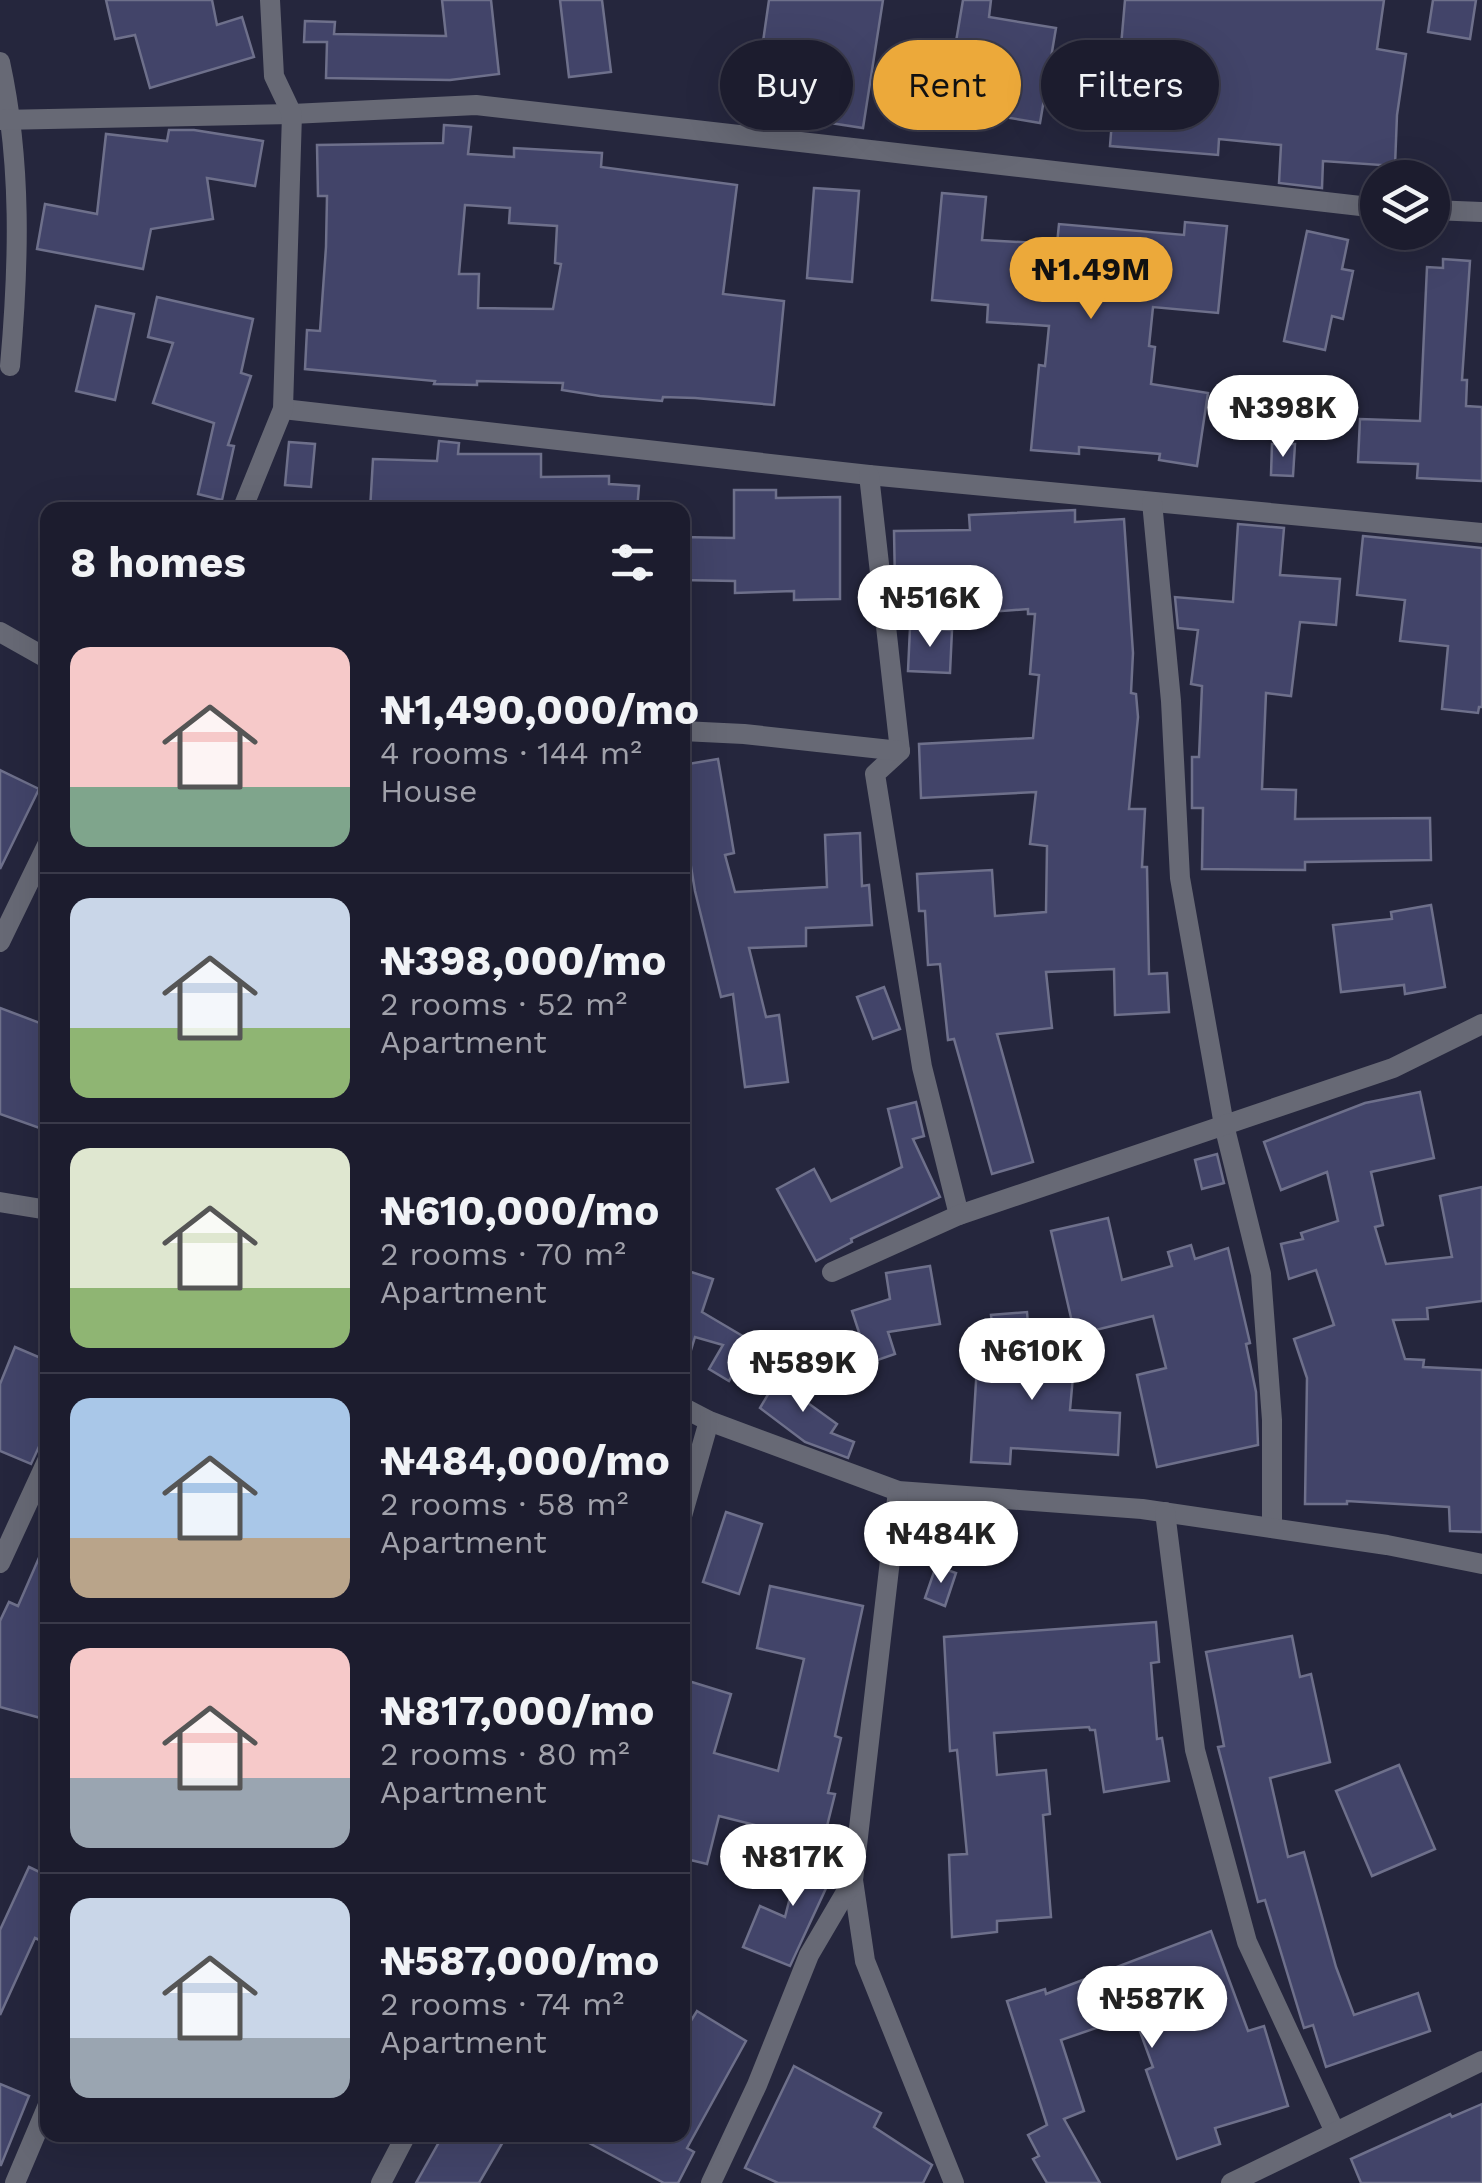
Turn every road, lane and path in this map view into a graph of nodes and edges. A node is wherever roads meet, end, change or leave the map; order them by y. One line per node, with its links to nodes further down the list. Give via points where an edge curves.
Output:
1 (270, 0): 3 (street, via 274,76)
2 (0, 62): 4 (street)
3 (292, 114): 4 (street); 5 (street, via 476,105); 9 (street)
4 (6, 119): 8 (street, via 19,267)
5 (1360, 206)
6 (1450, 211): 7 (street)
7 (1482, 212)
8 (10, 366)
9 (283, 409): 10 (street); 11 (street)
10 (869, 475): 12 (street); 17 (street)
11 (245, 502)
12 (1152, 502): 13 (street); 21 (street, via 1180,878)
13 (1482, 533)
14 (0, 632): 15 (street)
15 (40, 654)
16 (690, 731): 17 (street)
17 (900, 751): 24 (street, via 875,774 922,1067)
18 (40, 859): 19 (street)
19 (0, 942)
20 (1482, 1024): 21 (street, via 1392,1068)
21 (1224, 1125): 24 (street); 32 (street, via 1261,1274)
22 (0, 1202): 23 (street)
23 (40, 1209)
24 (959, 1215): 25 (street)
25 (832, 1272)
26 (690, 1411): 27 (street)
27 (709, 1421): 29 (street); 30 (street)
28 (40, 1476): 33 (street)
29 (690, 1488)
30 (898, 1492): 31 (street); 35 (street)
31 (1166, 1512): 32 (street); 38 (street, via 1195,1750 1247,1942)
32 (1272, 1528): 34 (street)
33 (0, 1563)
34 (1482, 1564)
35 (853, 1880): 42 (street, via 809,1954); 43 (street, via 864,1962)
36 (1482, 2060): 38 (street)
37 (40, 2124): 40 (street)
38 (1335, 2132): 44 (street)
39 (402, 2142): 41 (street)
40 (15, 2183)
41 (381, 2183)
42 (712, 2183)
43 (954, 2183)
44 (1231, 2183)

